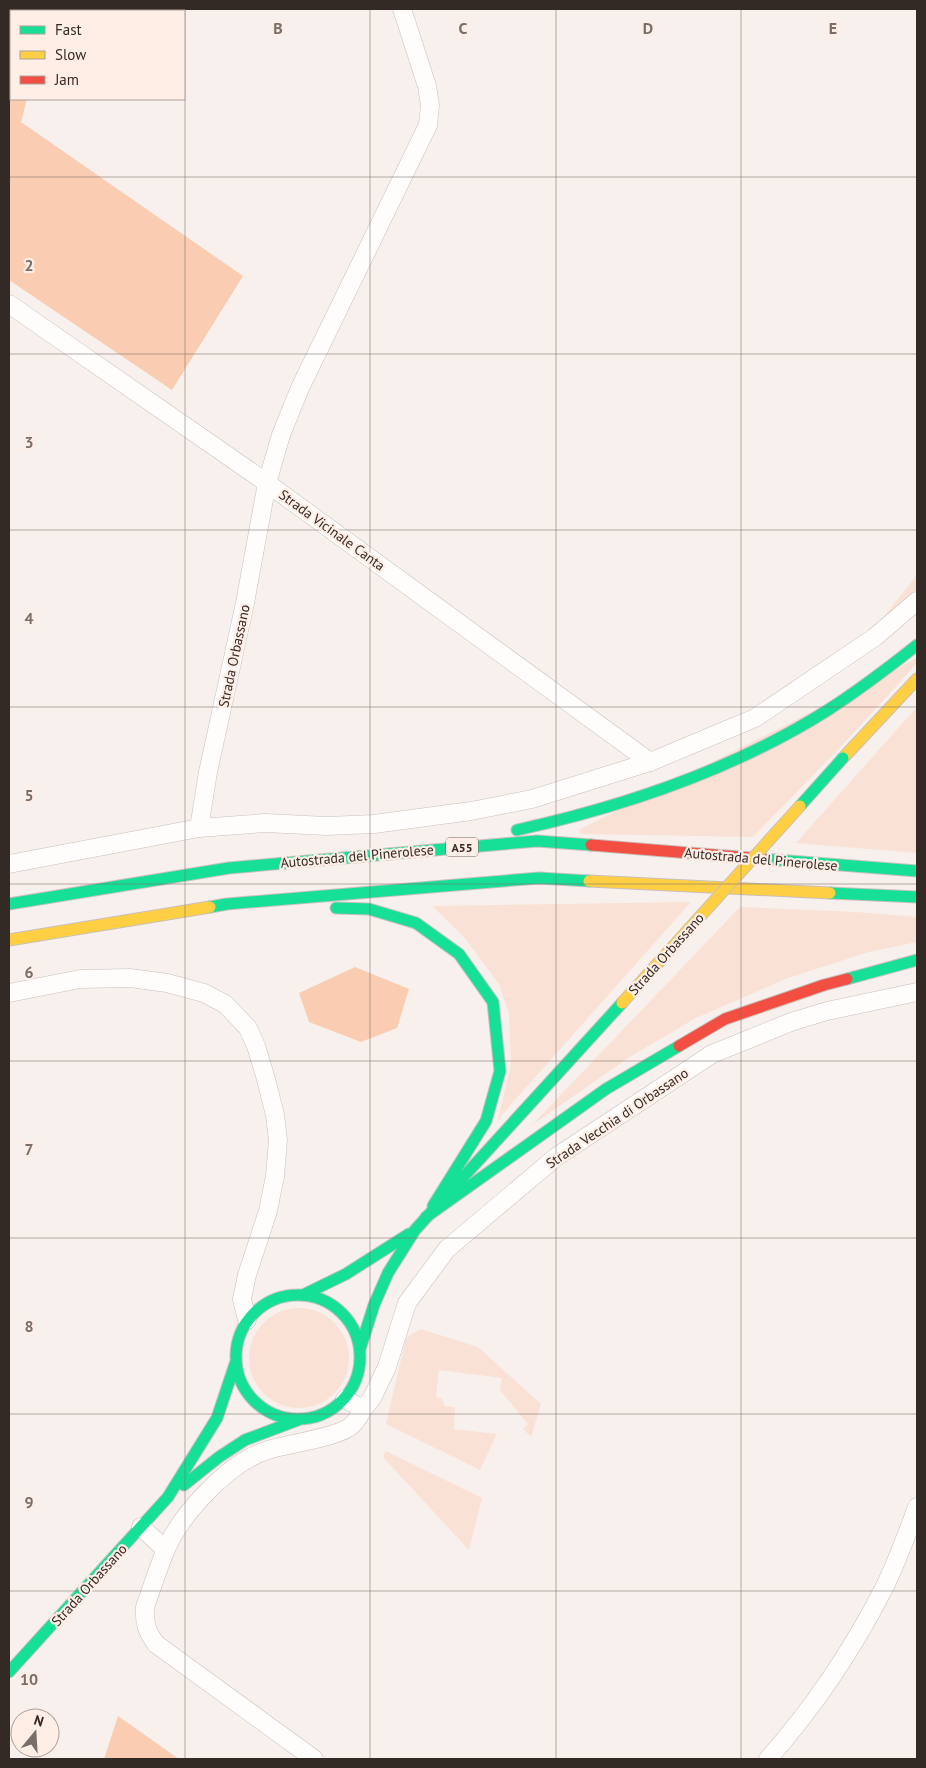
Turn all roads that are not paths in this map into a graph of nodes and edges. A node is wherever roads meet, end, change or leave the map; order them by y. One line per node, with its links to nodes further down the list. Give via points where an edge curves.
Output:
1 (402, 9): 3 (street, Strada Orbassano, via 427,86 430,105 428,125 300,388 281,435)
2 (9, 304): 3 (street, Strada Vicinale Canta)
3 (267, 483): 7 (street, Strada Vicinale Canta); 8 (street, Strada Orbassano, via 246,603 208,772)
4 (917, 601): 7 (street, via 875,636 755,718)
5 (917, 645): 10 (main road, via 829,708 752,752 672,787 616,806 477,838)
6 (917, 679): 19 (main road, Strada Orbassano, bridge)
7 (650, 762): 8 (street, via 532,799 421,819 327,826 265,823)
8 (199, 828): 9 (street)
9 (9, 864)
10 (229, 868): 11 (main road, Autostrada del Pinerolese / A55, via 537,841); 13 (main road, Autostrada del Pinerolese / A55)
11 (917, 871)
12 (917, 897): 14 (main road, Autostrada del Pinerolese, via 539,878)
13 (9, 904)
14 (228, 904): 15 (main road, Autostrada del Pinerolese); 19 (main road, via 369,909 416,923 459,954 493,1002 500,1071 486,1121)
15 (9, 940)
16 (917, 960): 19 (main road, via 824,985 724,1019 606,1089)
17 (917, 992): 26 (street, Strada Vecchia di Orbassano, via 826,1010 712,1054 556,1157 447,1249 406,1303 387,1367)
18 (9, 993): 22 (street, via 80,979 130,978 167,983 204,993 225,1004 248,1028 266,1078 278,1140 268,1211 242,1299)
19 (426, 1217): 20 (main road, Strada Orbassano)
20 (415, 1230): 21 (main road, Strada Orbassano, via 346,1274); 23 (main road, Strada Orbassano, via 388,1273)
21 (303, 1294): 22 (main road, Strada Orbassano, via 271,1300); 23 (main road, Strada Orbassano, via 324,1300 341,1312 354,1329)
22 (247, 1320): 24 (main road, Strada Orbassano, via 237,1341)
23 (360, 1349): 25 (main road, Strada Orbassano, via 360,1367)
24 (235, 1364): 27 (main road, Strada Orbassano, via 242,1386 256,1404 276,1416); 28 (main road, Strada Orbassano, via 217,1418)
25 (344, 1399): 26 (street); 27 (main road, Strada Orbassano, via 324,1414)
26 (363, 1410): 31 (street, Strada Vecchia di Orbassano, via 351,1427 266,1450 231,1470 190,1511)
27 (298, 1420): 28 (main road, Strada Orbassano, via 245,1440)
28 (168, 1497): 30 (main road, Strada Orbassano)
29 (917, 1507): 34 (street, via 891,1572 863,1626 807,1711)
30 (141, 1527): 31 (street); 32 (main road, Strada Orbassano)
31 (166, 1550): 33 (street, Strada Vecchia di Orbassano, via 145,1607 147,1632 170,1655)
32 (9, 1672)
33 (314, 1759)
34 (768, 1759)

